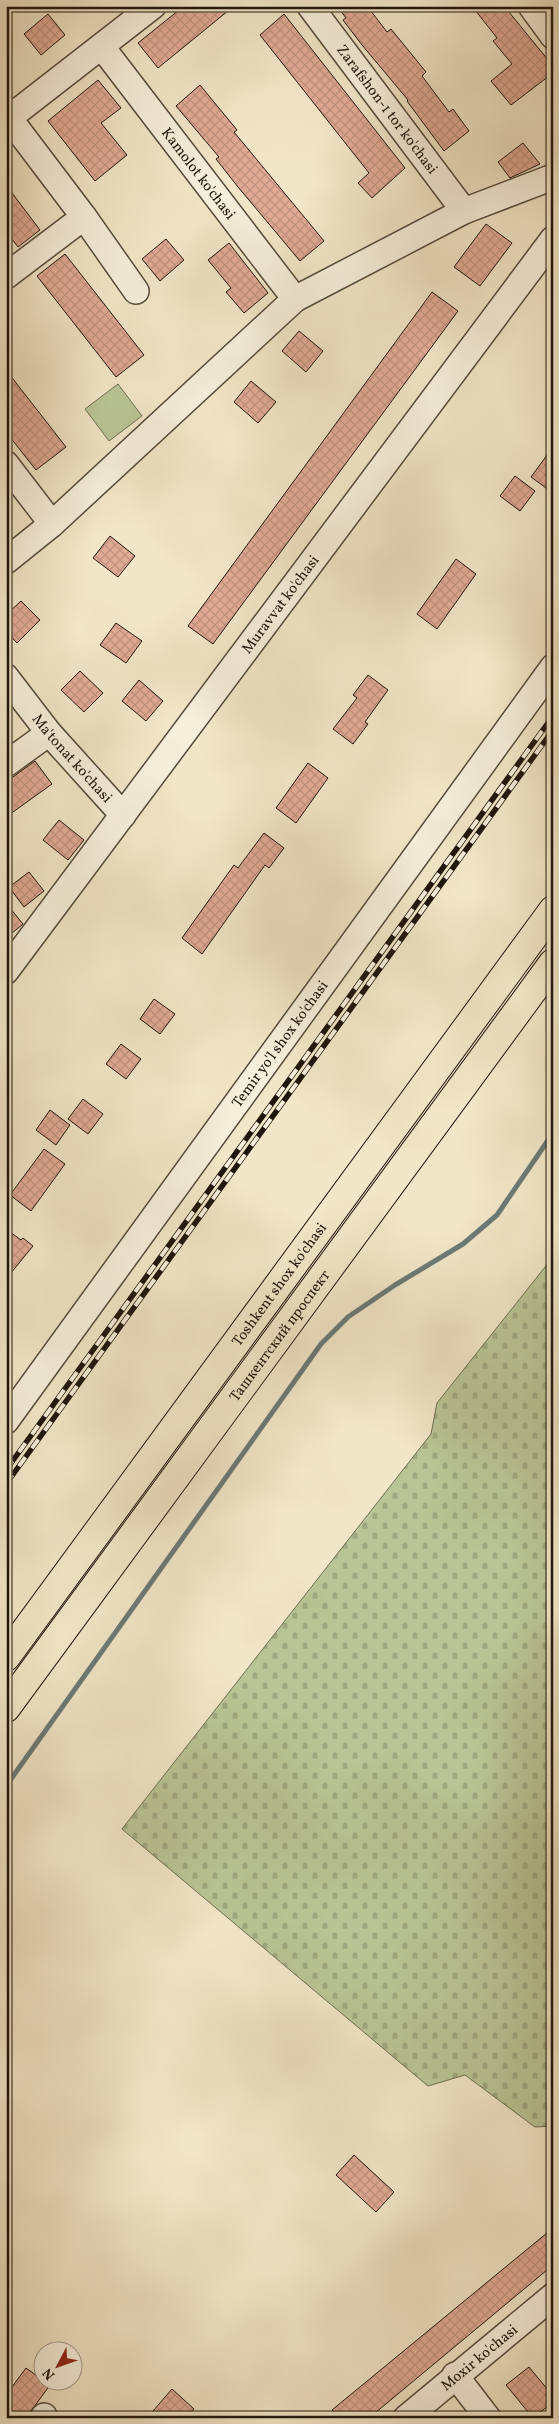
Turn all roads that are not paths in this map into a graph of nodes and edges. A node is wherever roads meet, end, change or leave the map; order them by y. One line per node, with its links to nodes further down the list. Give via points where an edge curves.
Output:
1 (310, 6): 8 (street, Zarafshon-1 tor ko'chasi)
2 (531, 6): 4 (street)
3 (144, 9): 5 (street)
4 (553, 36)
5 (102, 47): 6 (street); 13 (street, Kamolot ko'chasi)
6 (8, 116): 9 (street)
7 (553, 177): 8 (street)
8 (464, 211): 13 (street)
9 (84, 217): 11 (street); 12 (street)
10 (553, 239): 21 (street, Muravvat ko'chasi)
11 (6, 276)
12 (136, 291)
13 (295, 299): 15 (street)
14 (6, 464): 15 (street)
15 (52, 524): 16 (street)
16 (6, 561)
17 (553, 667): 25 (street, Temir yo'l shox ko'chasi)
18 (6, 676): 19 (street, Ma'tonat ko'chasi)
19 (49, 733): 20 (street); 21 (street, Ma'tonat ko'chasi)
20 (6, 764)
21 (123, 816): 24 (street, Muravvat ko'chasi)
22 (553, 910): 26 (highway, Toshkent shox ko'chasi)
23 (553, 963): 27 (highway, Ташкентский проспект)
24 (6, 971)
25 (6, 1421)
26 (6, 1657)
27 (6, 1708)
28 (553, 2296): 29 (street, Moxir ko'chasi)
29 (455, 2376): 30 (street, Moxir ko'chasi); 31 (street)
30 (406, 2418)
31 (488, 2418)

